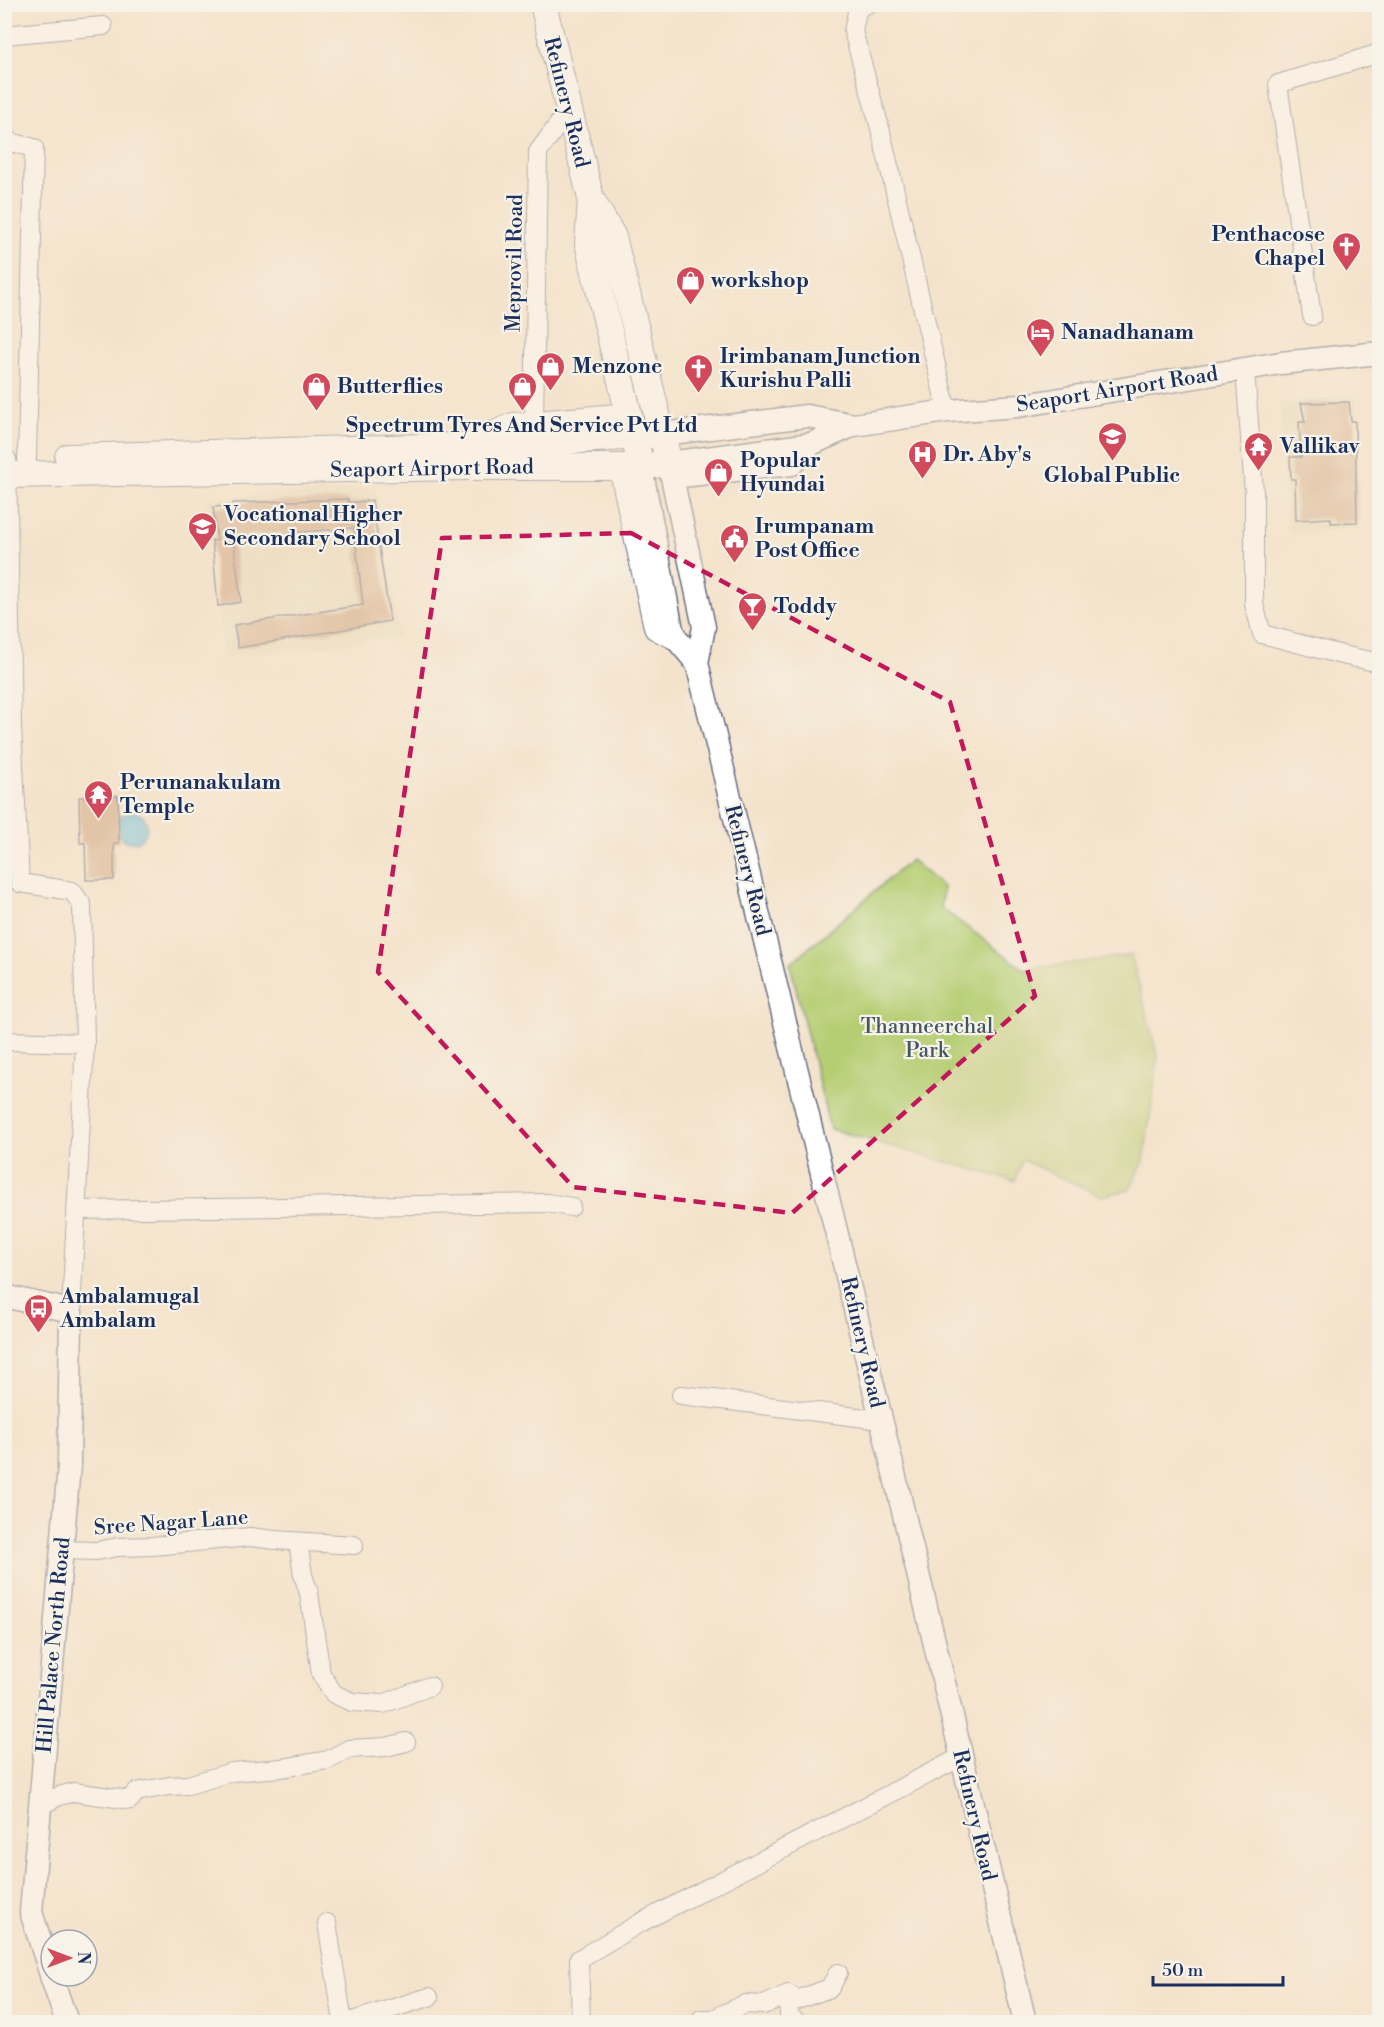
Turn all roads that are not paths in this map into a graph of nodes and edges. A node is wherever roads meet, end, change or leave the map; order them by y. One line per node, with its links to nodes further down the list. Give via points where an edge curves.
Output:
1 (543, 4): 6 (highway, Refinery Road)
2 (868, 4): 12 (street, via 858,7 854,31)
3 (103, 26): 4 (street)
4 (4, 35)
5 (1380, 52): 9 (street, via 1278,84)
6 (568, 111): 8 (highway, Refinery Road); 13 (street, Meprovil Road, via 538,152)
7 (4, 134): 18 (street, via 10,142 34,148)
8 (591, 199): 15 (highway, Refinery Road, via 588,243); 16 (highway, Refinery Road, via 614,237)
9 (1312, 316)
10 (1380, 353): 11 (main road, Seaport Airport Road)
11 (1245, 369): 12 (main road, Seaport Airport Road, via 1018,406); 23 (street, via 1254,492 1254,604 1262,634)
12 (948, 411): 14 (main road, Seaport Airport Road)
13 (534, 425): 15 (highway); 17 (highway, via 513,426)
14 (854, 425): 16 (main road, Seaport Airport Road, via 807,416); 20 (main road, Seaport Airport Road, via 811,444)
15 (632, 426): 16 (highway, Seaport Airport Road); 17 (highway, Seaport Airport Road, via 528,444); 19 (highway, Refinery Road)
16 (671, 433): 20 (highway, Refinery Road)
17 (467, 446): 18 (highway, Seaport Airport Road)
18 (10, 465): 19 (highway, Seaport Airport Road); 24 (street)
19 (632, 467): 20 (highway, Seaport Airport Road); 21 (highway, Refinery Road, via 657,627)
20 (670, 470): 22 (main road, Refinery Road, via 704,627)
21 (673, 635): 22 (main road, Refinery Road)
22 (697, 663): 33 (main road, Refinery Road)
23 (1380, 663)
24 (8, 727): 25 (street)
25 (12, 883): 27 (street, via 72,891 82,905)
26 (4, 1041): 27 (street)
27 (85, 1043): 29 (street)
28 (571, 1207): 29 (street, via 547,1203)
29 (76, 1210): 31 (street)
30 (4, 1296): 31 (main road)
31 (71, 1311): 36 (main road, Hill Palace North Road, via 69,1466)
32 (681, 1395): 33 (street)
33 (881, 1420): 39 (main road, Refinery Road)
34 (298, 1542): 35 (street, Sree Nagar Lane); 36 (street, Sree Nagar Lane, via 250,1537 97,1551); 37 (street, via 321,1674 334,1694 352,1702 383,1704)
35 (354, 1545)
36 (62, 1550): 40 (main road, Hill Palace North Road)
37 (430, 1686)
38 (406, 1742): 40 (street, via 349,1749 328,1760 232,1772 188,1785 136,1792 130,1800 74,1792)
39 (961, 1757): 50 (street, via 640,1923 579,1959); 53 (main road, Refinery Road)
40 (40, 1802): 42 (main road, Hill Palace North Road, via 31,1912)
41 (327, 1923): 48 (street)
42 (39, 1937)
43 (838, 1973): 45 (street, via 830,1989 797,2000)
44 (55, 1988): 47 (main road, Hill Palace North Road)
45 (788, 1994): 51 (street, via 764,2005 745,2004 713,2019 700,2019); 52 (street, via 789,2016)
46 (429, 1997): 49 (street)
47 (67, 2022)
48 (342, 2022)
49 (349, 2022)
50 (581, 2022)
51 (701, 2022)
52 (796, 2022)
53 (1025, 2022)

